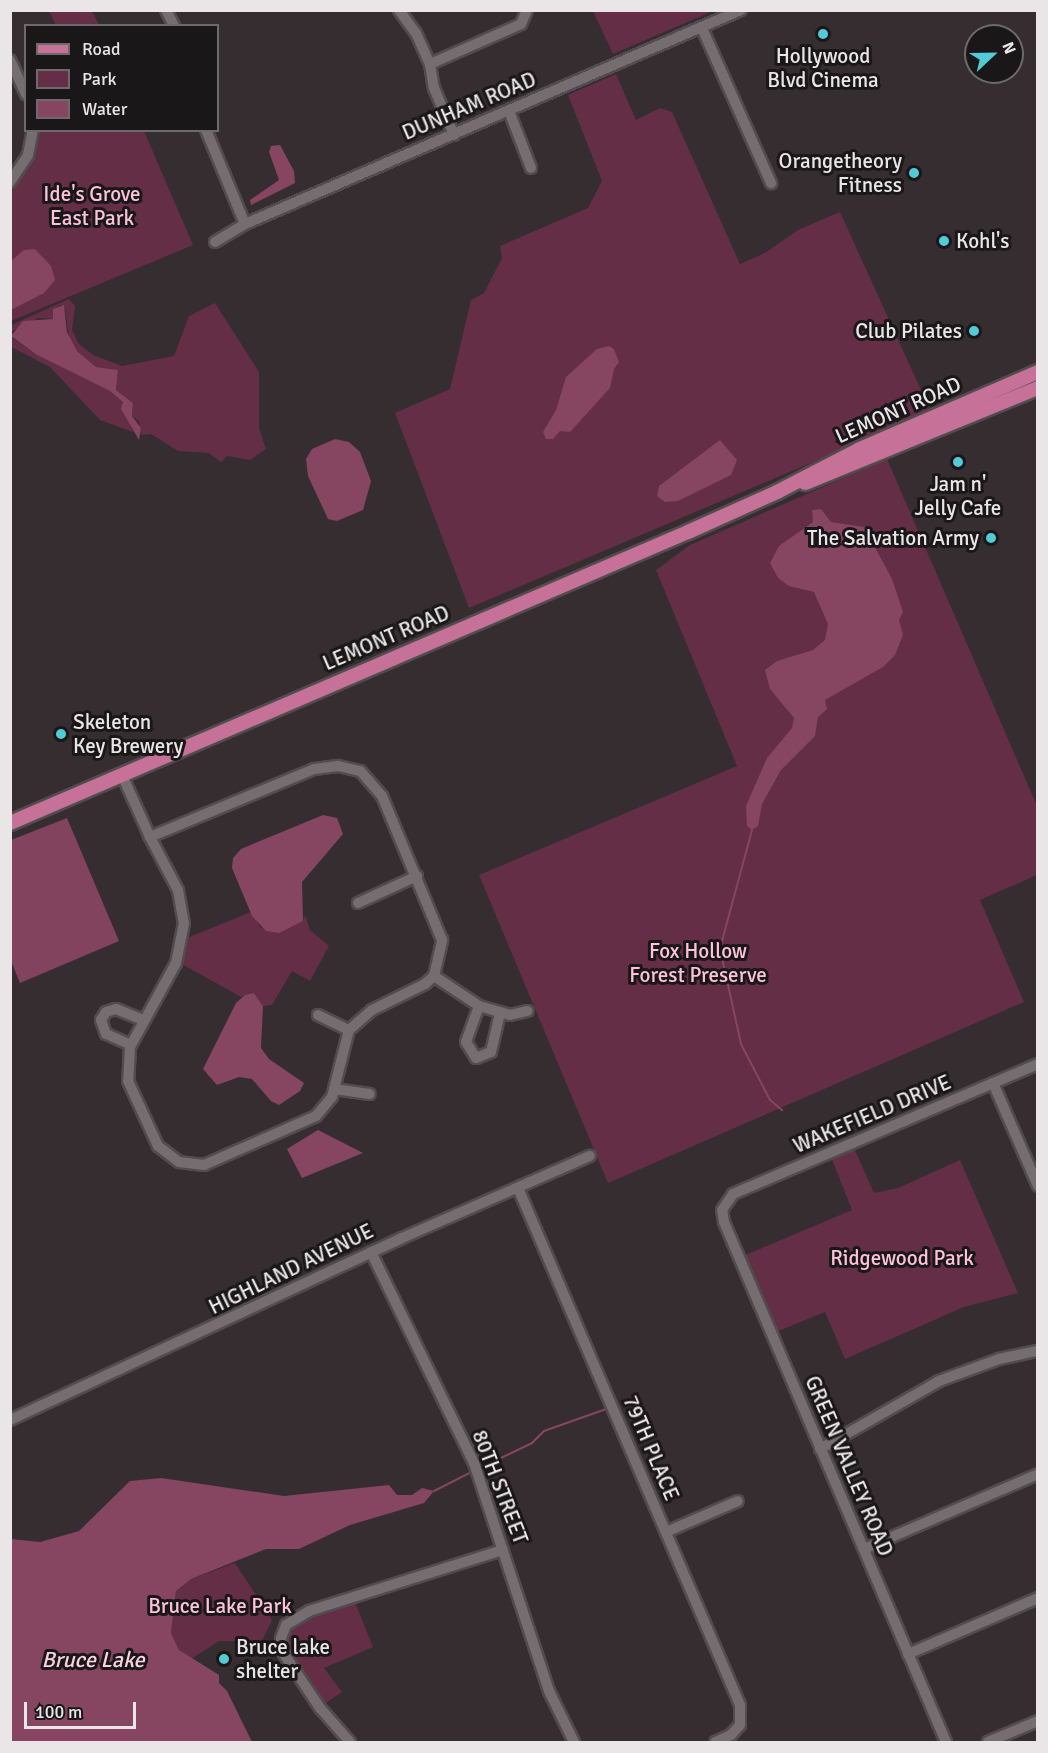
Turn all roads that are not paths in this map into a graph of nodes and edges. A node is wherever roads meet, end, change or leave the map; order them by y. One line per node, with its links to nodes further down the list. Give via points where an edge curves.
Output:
1 (166, 10): 5 (street)
2 (399, 10): 8 (street, via 416,33)
3 (528, 10): 8 (street, via 521,24)
4 (741, 10): 6 (street, DUNHAM ROAD)
5 (173, 24)
6 (702, 28): 10 (street, DUNHAM ROAD); 16 (street)
7 (10, 60): 9 (street)
8 (430, 64): 13 (street, via 434,88)
9 (24, 91)
10 (508, 111): 13 (street, DUNHAM ROAD); 14 (street)
11 (33, 132): 15 (street, via 28,155)
12 (207, 132): 17 (street)
13 (454, 135): 17 (street, DUNHAM ROAD)
14 (531, 168)
15 (10, 182)
16 (771, 183)
17 (246, 224): 18 (street, DUNHAM ROAD)
18 (215, 242)
19 (1038, 372): 21 (main road, LEMONT ROAD, via 860,449)
20 (1038, 388): 21 (main road, LEMONT ROAD, via 873,458)
21 (777, 492): 22 (main road, LEMONT ROAD)
22 (122, 775): 23 (main road, LEMONT ROAD); 24 (street)
23 (10, 823)
24 (150, 837): 25 (street, via 309,771 338,766 360,771 372,782); 32 (street, via 178,890 184,923 176,963)
25 (417, 876): 26 (street); 27 (street, via 442,943)
26 (358, 903)
27 (434, 976): 28 (street); 33 (street, via 417,990 364,1015)
28 (479, 1006): 30 (street); 30 (street, via 466,1042 476,1058 491,1052)
29 (528, 1011): 30 (street)
30 (500, 1013)
31 (318, 1015): 33 (street)
32 (143, 1020): 34 (street); 34 (street, via 116,1009 106,1012 101,1020 106,1034)
33 (349, 1030): 37 (street)
34 (131, 1045): 37 (street, via 127,1072 138,1105 162,1150 179,1162 204,1165 306,1123 321,1111)
35 (1038, 1064): 36 (street, WAKEFIELD DRIVE)
36 (993, 1083): 40 (street); 42 (street, WAKEFIELD DRIVE, via 738,1192)
37 (334, 1089): 38 (street)
38 (370, 1094)
39 (590, 1156): 41 (street, HIGHLAND AVENUE)
40 (1038, 1186)
41 (518, 1188): 43 (street, HIGHLAND AVENUE); 49 (street, 79TH PLACE)
42 (724, 1204): 46 (street, GREEN VALLEY ROAD, via 724,1222)
43 (371, 1252): 45 (street, HIGHLAND AVENUE); 51 (street, 80TH STREET, via 474,1463)
44 (1038, 1351): 46 (street, via 999,1359 939,1381)
45 (10, 1420)
46 (820, 1449): 50 (street, GREEN VALLEY ROAD)
47 (1038, 1474): 50 (street)
48 (738, 1501): 49 (street)
49 (666, 1532): 57 (street, 79TH PLACE, via 740,1705 740,1725)
50 (864, 1549): 53 (street, GREEN VALLEY ROAD)
51 (503, 1550): 55 (street, via 309,1611 292,1620 282,1634 282,1649); 56 (street, 80TH STREET, via 555,1707)
52 (1038, 1598): 53 (street)
53 (908, 1654): 58 (street, GREEN VALLEY ROAD)
54 (1038, 1721): 59 (street)
55 (350, 1743)
56 (573, 1743)
57 (715, 1743)
58 (946, 1743)
59 (988, 1743)

